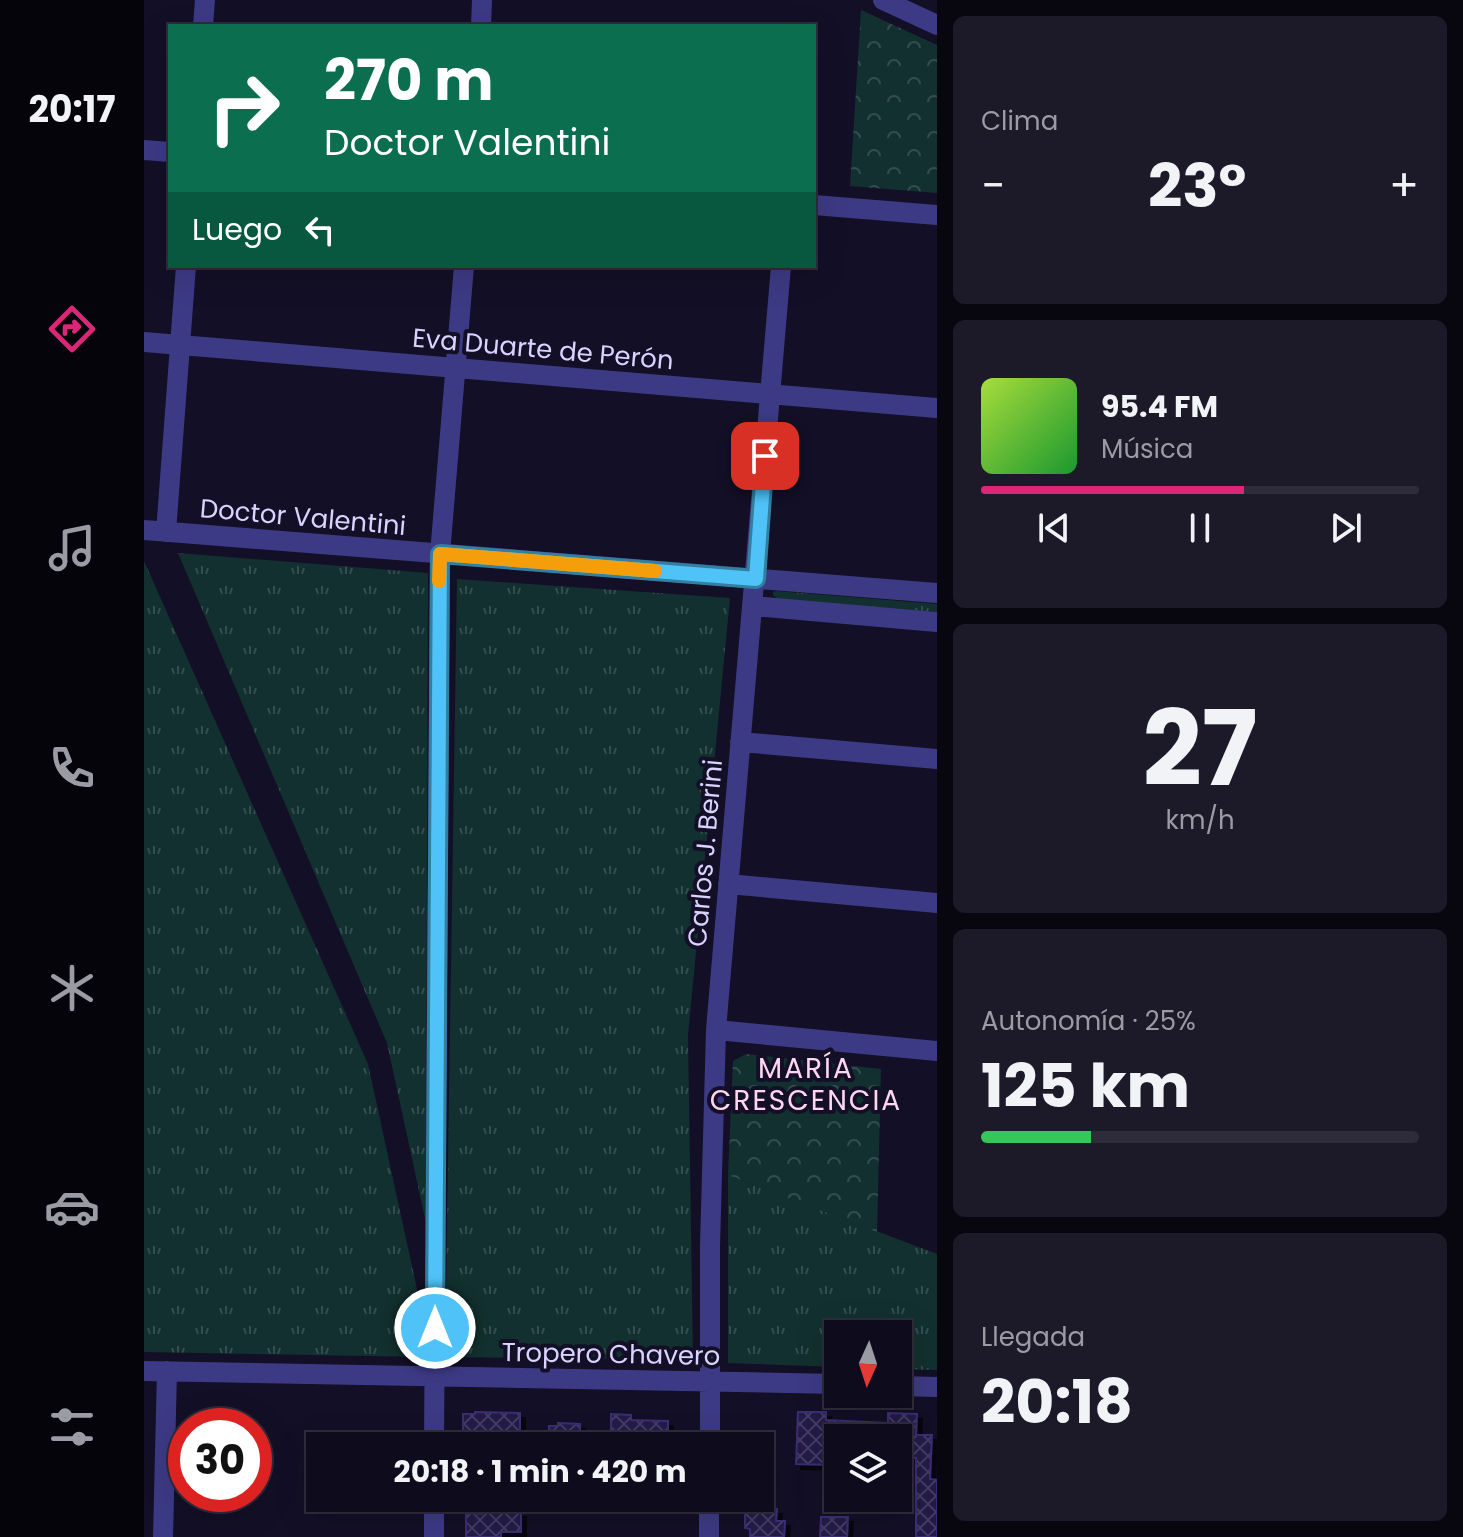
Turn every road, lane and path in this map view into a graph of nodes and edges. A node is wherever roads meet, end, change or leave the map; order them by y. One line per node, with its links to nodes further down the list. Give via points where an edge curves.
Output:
1 (205, 0): 4 (street)
2 (482, 0): 5 (street)
3 (883, 0): 6 (street)
4 (203, 24)
5 (481, 24)
6 (937, 25)
7 (144, 150): 8 (street)
8 (168, 152)
9 (816, 205): 10 (street)
10 (937, 215)
11 (186, 268): 15 (street)
12 (464, 268): 16 (street)
13 (781, 268): 17 (street, Carlos J. Berini)
14 (144, 342): 15 (street, Eva Duarte de Perón)
15 (180, 346): 16 (street, Eva Duarte de Perón); 20 (street)
16 (456, 368): 17 (street, Eva Duarte de Perón); 21 (street)
17 (770, 394): 18 (street, Eva Duarte de Perón); 22 (street, Carlos J. Berini)
18 (937, 408)
19 (144, 530): 20 (street, Doctor Valentini)
20 (166, 532): 21 (street, Doctor Valentini)
21 (440, 554): 22 (street, Doctor Valentini); 34 (street)
22 (756, 579): 23 (street, Doctor Valentini); 24 (street, Carlos J. Berini)
23 (937, 593)
24 (753, 606): 25 (street); 26 (street, Carlos J. Berini)
25 (937, 622)
26 (740, 742): 27 (street); 28 (street, Carlos J. Berini)
27 (937, 759)
28 (728, 884): 29 (street); 30 (street, Carlos J. Berini)
29 (937, 903)
30 (716, 1030): 31 (street); 35 (street, Carlos J. Berini)
31 (937, 1051)
32 (144, 1371): 33 (street, Tropero Chavero)
33 (167, 1371): 34 (street, Tropero Chavero); 43 (street)
34 (435, 1376): 35 (street, Tropero Chavero); 39 (street)
35 (710, 1381): 36 (street, Tropero Chavero); 40 (street, Carlos J. Berini)
36 (824, 1384)
37 (912, 1386): 38 (street)
38 (937, 1387)
39 (434, 1432)
40 (710, 1432)
41 (434, 1512): 44 (street)
42 (709, 1512): 45 (street)
43 (163, 1537)
44 (434, 1537)
45 (709, 1537)

